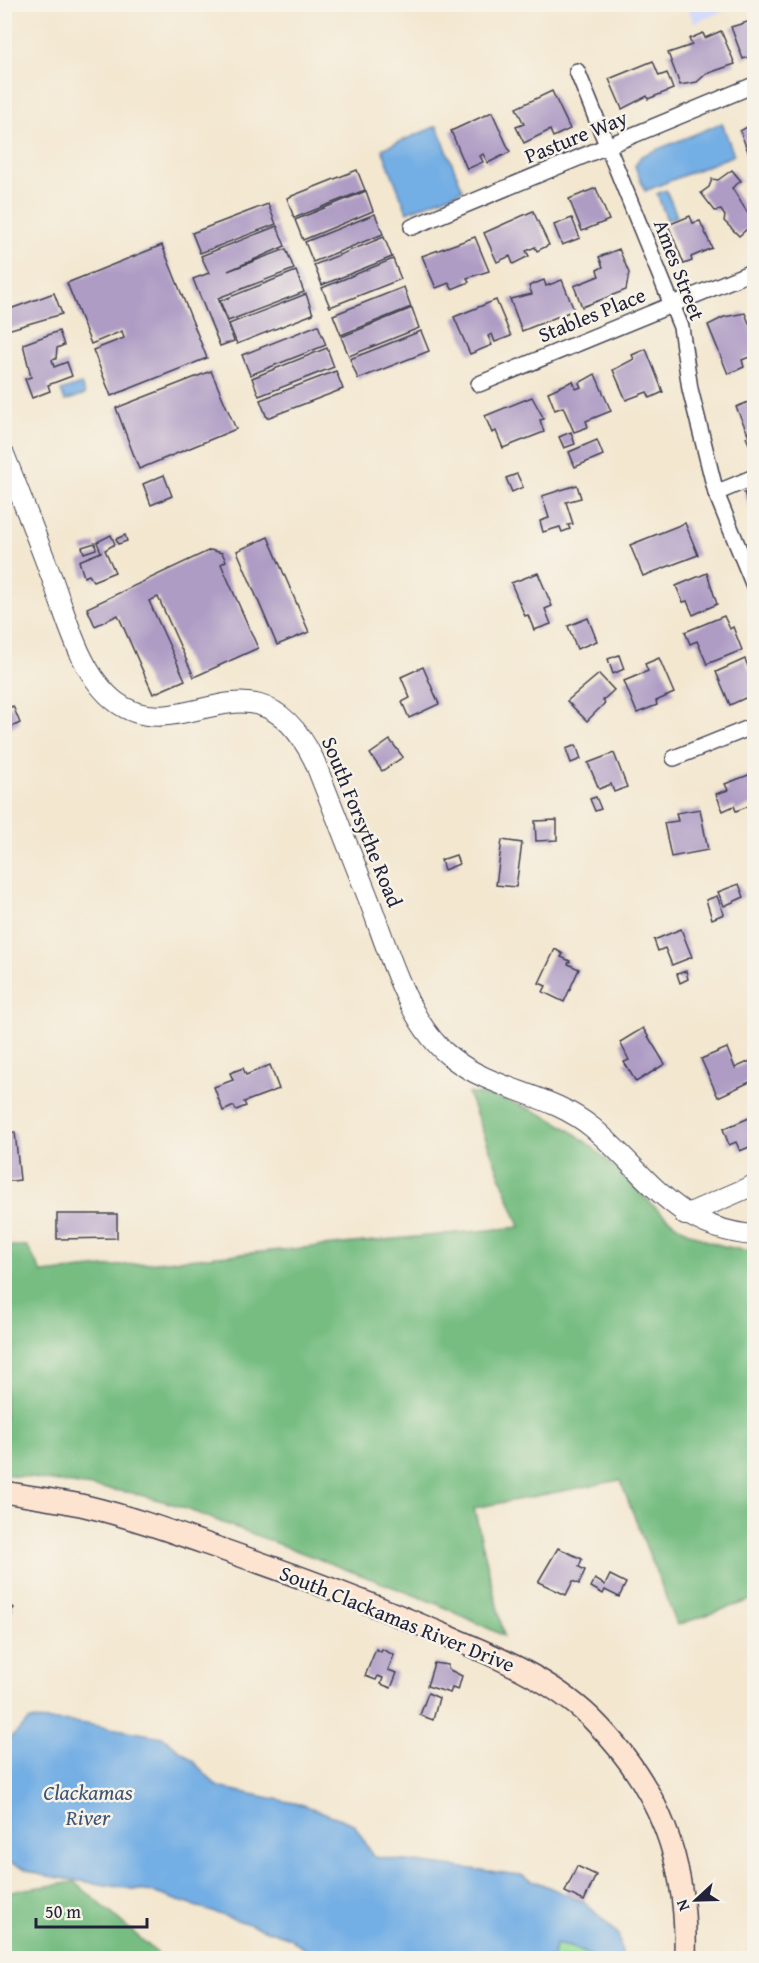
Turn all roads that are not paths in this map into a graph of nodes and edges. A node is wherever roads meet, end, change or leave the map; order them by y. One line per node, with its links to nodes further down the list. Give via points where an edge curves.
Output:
1 (577, 71): 3 (street, Ames Street)
2 (754, 85): 3 (street, Pasture Way)
3 (608, 147): 4 (street, Pasture Way); 6 (street, Ames Street)
4 (412, 226)
5 (754, 271): 6 (street, Stables Place)
6 (672, 306): 7 (street, Stables Place); 10 (street, Ames Street, via 681,327 690,389)
7 (479, 384)
8 (4, 454): 15 (street, South Forsythe Road, via 84,657 108,694 122,706 144,714 246,702 266,707 287,721 314,760 403,986 434,1041 474,1073 543,1098 584,1120)
9 (754, 477): 10 (street)
10 (716, 493): 11 (street, Ames Street)
11 (753, 580)
12 (754, 726): 13 (street)
13 (674, 758)
14 (754, 1185): 15 (street)
15 (685, 1215): 16 (street, South Forsythe Road, via 722,1231)
16 (754, 1236)
17 (4, 1492): 18 (main road, South Clackamas River Drive, via 127,1518 289,1573 477,1648 524,1671 574,1704 625,1756 665,1825 681,1881)
18 (685, 1959)

